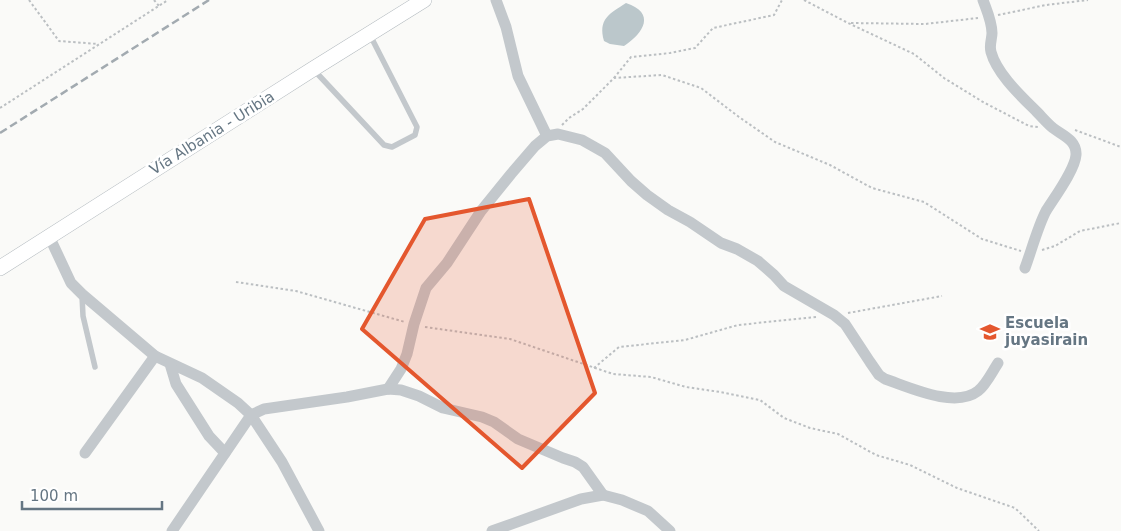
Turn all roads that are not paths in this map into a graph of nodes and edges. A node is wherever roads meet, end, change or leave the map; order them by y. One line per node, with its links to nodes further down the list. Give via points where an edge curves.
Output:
1 (424, 0): 4 (main road, Vía Albania - Uribia)
2 (496, 0): 6 (street, via 518,76)
3 (984, 0): 9 (street, via 992,35 991,51 1006,79 1074,145 1077,152 1045,212)
4 (370, 34): 5 (main road, Vía Albania - Uribia); 5 (lane, via 417,127 415,135 392,147 384,145)
5 (312, 69): 7 (main road, Vía Albania - Uribia)
6 (553, 135): 12 (street, via 582,140 605,152 631,181 668,210 721,243 758,261 784,286 834,315 845,324 879,375 933,394 950,398 968,397 980,389); 15 (street, via 529,153 481,211 447,263 426,288 401,369)
7 (49, 236): 8 (main road, Vía Albania - Uribia); 10 (street, via 71,283)
8 (0, 268)
9 (1025, 268)
10 (82, 294): 11 (street); 14 (lane, via 83,316)
11 (155, 356): 13 (street); 17 (street)
12 (998, 363)
13 (170, 364): 16 (street, via 202,378); 18 (street, via 176,384 209,436)
14 (95, 367)
15 (388, 388): 16 (street); 19 (street, via 419,396 443,408 482,417 518,439 575,462 583,467)
16 (251, 415): 18 (street); 21 (street, via 282,462)
17 (85, 453)
18 (225, 453): 20 (street)
19 (603, 496): 22 (street, via 580,499); 23 (street, via 648,511)
20 (172, 531)
21 (319, 531)
22 (492, 531)
23 (670, 531)

